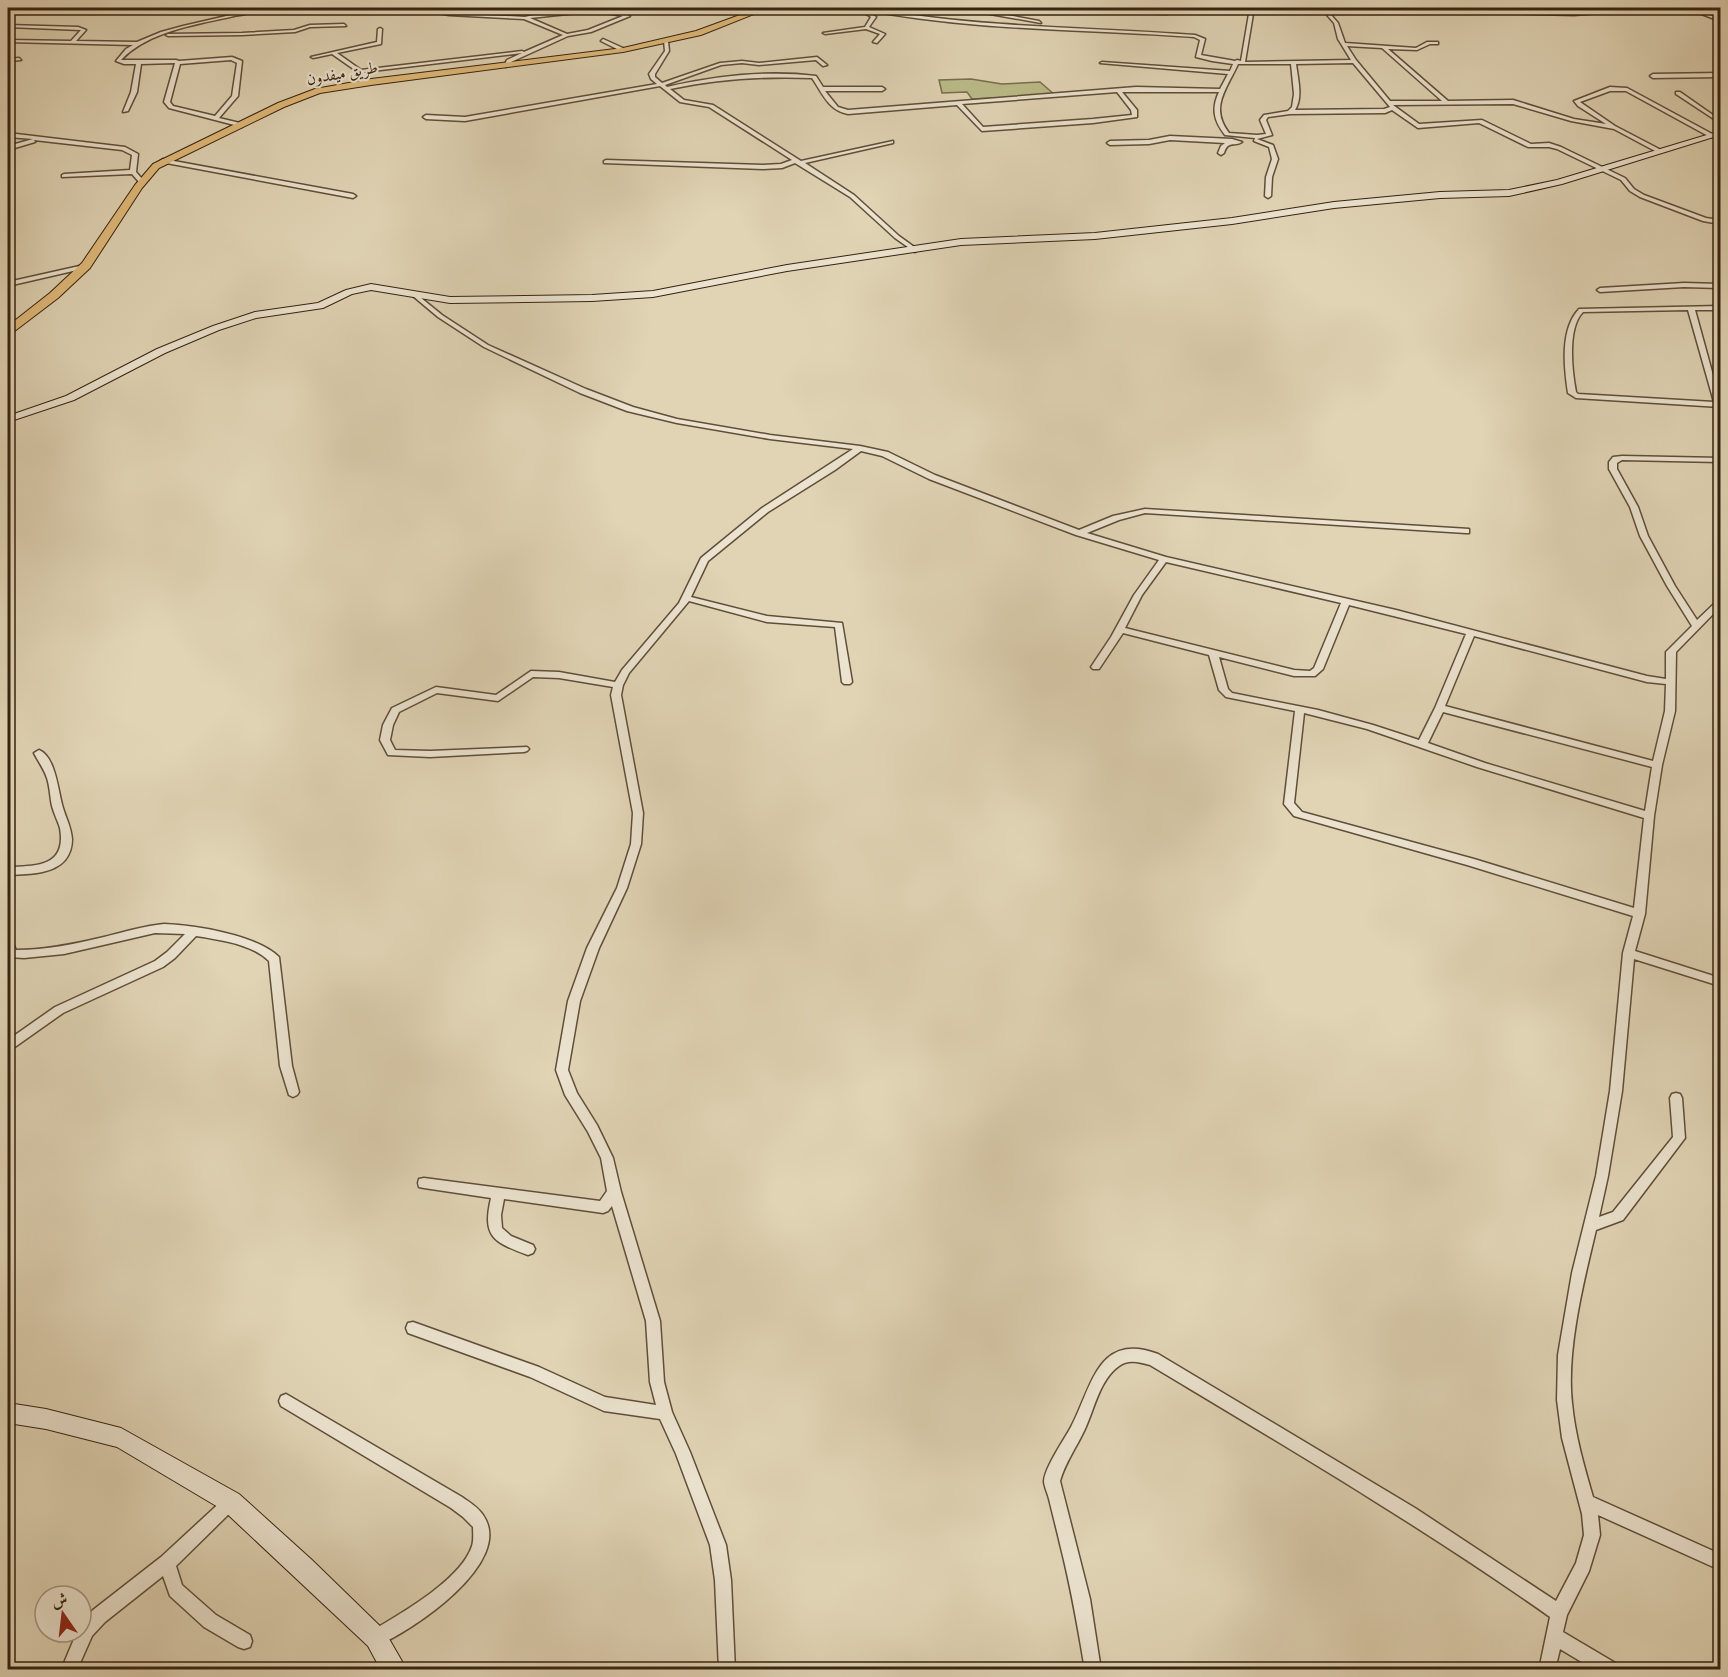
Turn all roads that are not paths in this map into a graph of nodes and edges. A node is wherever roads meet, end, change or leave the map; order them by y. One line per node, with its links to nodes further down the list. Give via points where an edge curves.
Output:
1 (8, 8): 2 (street)
2 (15, 8)
3 (264, 8): 28 (street)
4 (440, 8): 18 (street, via 440,12 449,14)
5 (765, 8): 32 (main road, طريق ميفدون)
6 (859, 8): 23 (street, via 874,17)
7 (865, 8): 24 (street, via 1004,27)
8 (1036, 8): 24 (street, via 975,11)
9 (1252, 8): 47 (street)
10 (1323, 8): 38 (street, via 1336,23)
11 (1604, 8): 15 (street)
12 (1653, 8): 13 (street)
13 (1689, 9): 15 (street); 19 (street)
14 (1116, 11): 17 (street)
15 (1614, 11): 16 (street, via 1574,15)
16 (1462, 12)
17 (1168, 13)
18 (525, 18): 29 (street); 29 (street, via 578,13 628,16)
19 (1720, 20)
20 (344, 25): 28 (street, via 242,34)
21 (8, 26): 33 (street, via 82,28 82,34)
22 (1167, 26): 27 (street)
23 (866, 28): 26 (street); 34 (street, via 884,34)
24 (1062, 28): 27 (street)
25 (380, 29): 35 (street)
26 (825, 33)
27 (1160, 33): 47 (street, via 1199,37 1203,40 1200,57)
28 (161, 34): 37 (street)
29 (567, 35): 43 (street)
30 (603, 40): 41 (street)
31 (8, 41): 33 (street)
32 (666, 41): 41 (main road, طريق ميفدون); 60 (street, via 666,54 652,74)
33 (72, 42): 37 (street)
34 (875, 42)
35 (379, 43): 40 (street); 42 (street)
36 (1436, 43): 39 (street, via 1417,49)
37 (140, 44): 49 (street, via 118,61)
38 (1343, 44): 39 (street); 48 (street)
39 (1383, 46): 66 (street)
40 (386, 48)
41 (623, 50): 54 (main road, طريق ميفدون)
42 (333, 53): 44 (street); 55 (street)
43 (530, 53): 54 (street); 55 (street)
44 (313, 57)
45 (19, 58): 46 (street)
46 (8, 60)
47 (1240, 61): 50 (street); 56 (street)
48 (1354, 61): 50 (street); 68 (street)
49 (139, 62): 51 (street); 69 (street, via 134,92)
50 (1293, 62): 70 (street, via 1297,94 1295,108)
51 (178, 63): 72 (street, via 167,102 176,109); 72 (street, via 232,58 240,62 235,96)
52 (1102, 63): 56 (street)
53 (825, 65): 60 (street, via 817,58 759,64 733,62 706,68)
54 (506, 66): 59 (main road, طريق ميفدون)
55 (362, 72): 59 (street)
56 (1231, 73): 64 (street)
57 (1720, 75): 58 (street)
58 (1653, 76)
59 (371, 82): 74 (main road, طريق ميفدون, via 309,93)
60 (666, 86): 61 (street, via 772,75 814,77); 71 (street, via 465,119); 88 (street, via 682,101 711,106)
61 (823, 89): 62 (street); 67 (street, via 833,107 848,112)
62 (882, 89)
63 (1119, 91): 64 (street); 67 (street); 67 (street, via 1135,116 986,129 980,128)
64 (1221, 91): 78 (street, via 1215,111 1224,131)
65 (1678, 93): 73 (street)
66 (1446, 101): 68 (street); 75 (street, via 1512,102)
67 (958, 103)
68 (1391, 105): 70 (street, via 1385,111); 90 (street, via 1421,127 1482,121 1520,142 1554,147)
69 (125, 111)
70 (1290, 112): 78 (street, via 1264,118 1270,133)
71 (426, 117)
72 (216, 118): 74 (street)
73 (1720, 122)
74 (242, 125): 86 (main road, طريق ميفدون)
75 (1616, 128): 77 (street, via 1577,101 1610,90 1627,90); 84 (street)
76 (8, 135): 79 (street)
77 (1716, 135): 84 (street)
78 (1259, 139): 80 (street); 96 (street, via 1271,146 1275,156)
79 (37, 140): 83 (street); 91 (street, via 123,148 135,154)
80 (1232, 141): 82 (street, via 1170,138); 85 (street)
81 (891, 142): 88 (street)
82 (1110, 143)
83 (8, 148)
84 (1659, 151): 90 (street)
85 (1221, 153)
86 (163, 161): 94 (main road, طريق ميفدون); 95 (street)
87 (606, 162): 89 (street)
88 (797, 162): 89 (street); 98 (street, via 852,196)
89 (732, 167): 93 (street)
90 (1602, 169): 97 (street, via 1623,179 1642,196); 98 (street, via 1509,193 1334,205 1166,229 961,242)
91 (133, 172): 92 (street); 94 (street)
92 (64, 176)
93 (727, 176)
94 (141, 181): 99 (main road, طريق ميفدون)
95 (353, 196)
96 (1268, 196)
97 (1720, 222)
98 (915, 250): 103 (street, via 787,268 653,294 465,300)
99 (84, 267): 100 (street); 106 (main road, طريق ميفدون)
100 (8, 284)
101 (1720, 286): 102 (street)
102 (1600, 290)
103 (415, 295): 108 (street, via 372,286 320,306 237,320 161,351 70,398); 109 (street, via 486,346 630,409 770,437)
104 (1691, 309): 105 (street); 107 (street); 107 (street, via 1578,312 1571,322 1572,393 1583,398)
105 (1720, 309)
106 (8, 331)
107 (1719, 405)
108 (8, 419)
109 (860, 448): 112 (street, via 885,454 932,477); 114 (street, via 765,510 712,552 704,560)
110 (1720, 460): 117 (street, via 1622,458 1613,462 1613,470 1634,507 1644,536)
111 (1466, 531): 112 (street, via 1145,512 1116,518)
112 (1079, 533): 113 (street)
113 (1164, 559): 115 (street); 118 (street)
114 (686, 598): 122 (street, via 767,619 839,625); 124 (street)
115 (1345, 603): 119 (street); 120 (street, via 1318,669 1312,674)
116 (1720, 603): 117 (street)
117 (1697, 627): 123 (street, via 1671,652)
118 (1119, 629): 120 (street); 121 (street)
119 (1471, 633): 123 (street); 125 (street)
120 (1213, 653): 126 (street, via 1226,693)
121 (1096, 667)
122 (847, 682)
123 (1671, 682): 130 (street, via 1670,711)
124 (618, 685): 128 (street, via 531,674 498,698 436,690 395,710 385,740 391,753); 143 (street, via 616,695 638,813 636,844 622,888 593,948 574,1001 562,1070 571,1095 607,1158)
125 (1440, 708): 127 (street); 130 (street)
126 (1300, 709): 127 (street); 133 (street, via 1289,804 1298,814)
127 (1422, 745): 131 (street)
128 (524, 749)
129 (39, 753): 132 (street, via 54,783 66,845 55,865)
130 (1657, 765): 131 (street)
131 (1649, 816): 133 (street)
132 (8, 871)
133 (1639, 914): 136 (street)
134 (194, 932): 135 (street, via 145,929 28,955 12,954); 138 (street, via 159,964 59,1010); 139 (street, via 237,941 268,952 275,960)
135 (8, 944)
136 (1629, 953): 137 (street); 144 (street, via 1616,1091)
137 (1720, 982)
138 (8, 1046)
139 (292, 1092)
140 (1676, 1098): 144 (street, via 1679,1138 1618,1216)
141 (424, 1183): 142 (street)
142 (500, 1192): 143 (street, via 603,1207); 145 (street, via 495,1229 502,1239)
143 (614, 1192): 149 (street, via 653,1321 657,1382)
144 (1590, 1226): 151 (street, via 1564,1377 1569,1438)
145 (528, 1249)
146 (413, 1328): 149 (street, via 534,1372 604,1404)
147 (286, 1401): 156 (street, via 447,1498 481,1525 475,1556 465,1572 438,1600)
148 (8, 1413): 150 (street, via 121,1438)
149 (665, 1413): 160 (street, via 718,1545)
150 (231, 1502): 153 (street); 156 (street)
151 (1587, 1502): 152 (street); 154 (street, via 1592,1535 1588,1551)
152 (1720, 1562)
153 (167, 1563): 157 (street, via 176,1590 210,1621); 158 (street, via 86,1630)
154 (1559, 1612): 155 (street); 161 (street, via 1294,1444 1153,1359 1134,1353 1118,1357 1096,1384 1052,1481 1082,1599)
155 (1554, 1636): 162 (street); 163 (street)
156 (376, 1638): 159 (street)
157 (244, 1641)
158 (69, 1670)
159 (395, 1670)
160 (727, 1670)
161 (1093, 1670)
162 (1547, 1670)
163 (1611, 1670)

